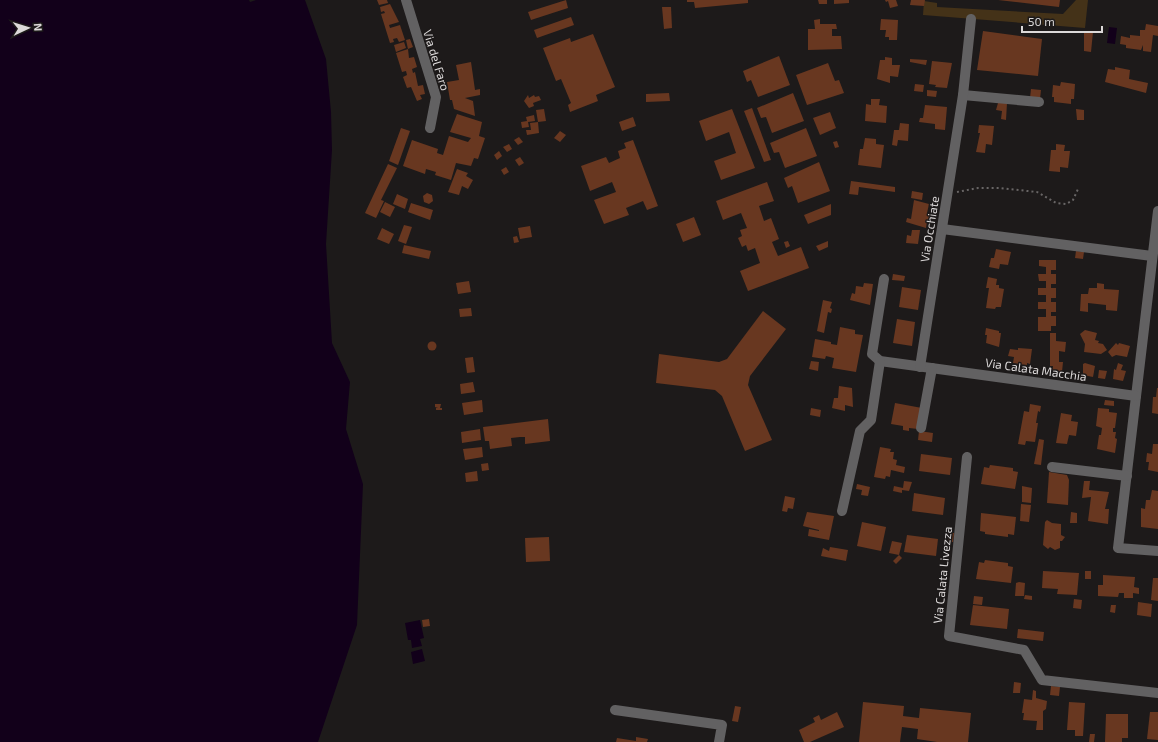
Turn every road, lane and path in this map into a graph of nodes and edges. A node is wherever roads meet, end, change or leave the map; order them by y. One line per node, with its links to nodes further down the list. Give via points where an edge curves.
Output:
1 (406, 0): 5 (street, Via del Faro, via 436,98)
2 (970, 19): 3 (street, Via Occhiate)
3 (963, 95): 4 (street); 7 (street, Via Occhiate)
4 (1039, 102)
5 (430, 128)
6 (1078, 189): 7 (path, via 1073,200 1066,204 1056,203 1037,192 999,188 978,188)
7 (947, 195): 9 (street, Via Occhiate)
8 (1158, 211): 10 (street)
9 (942, 229): 10 (street); 14 (street, Via Occhiate)
10 (1152, 256): 11 (street)
11 (1154, 277): 16 (street)
12 (884, 279): 13 (street, via 872,354)
13 (880, 361): 14 (street, Via Calata Macchia); 21 (street, via 871,420 860,431)
14 (920, 367): 15 (street, Via Calata Macchia)
15 (932, 368): 16 (street, Via Calata Macchia); 17 (street)
16 (1136, 396): 20 (street)
17 (921, 428)
18 (967, 457): 23 (street, Via Calata Livezza, via 949,636 1024,650 1042,680)
19 (1052, 467): 20 (street)
20 (1126, 476): 22 (street, via 1118,548)
21 (842, 511)
22 (1158, 551)
23 (1158, 693)
24 (614, 710): 25 (street, via 722,725)
25 (719, 742)

